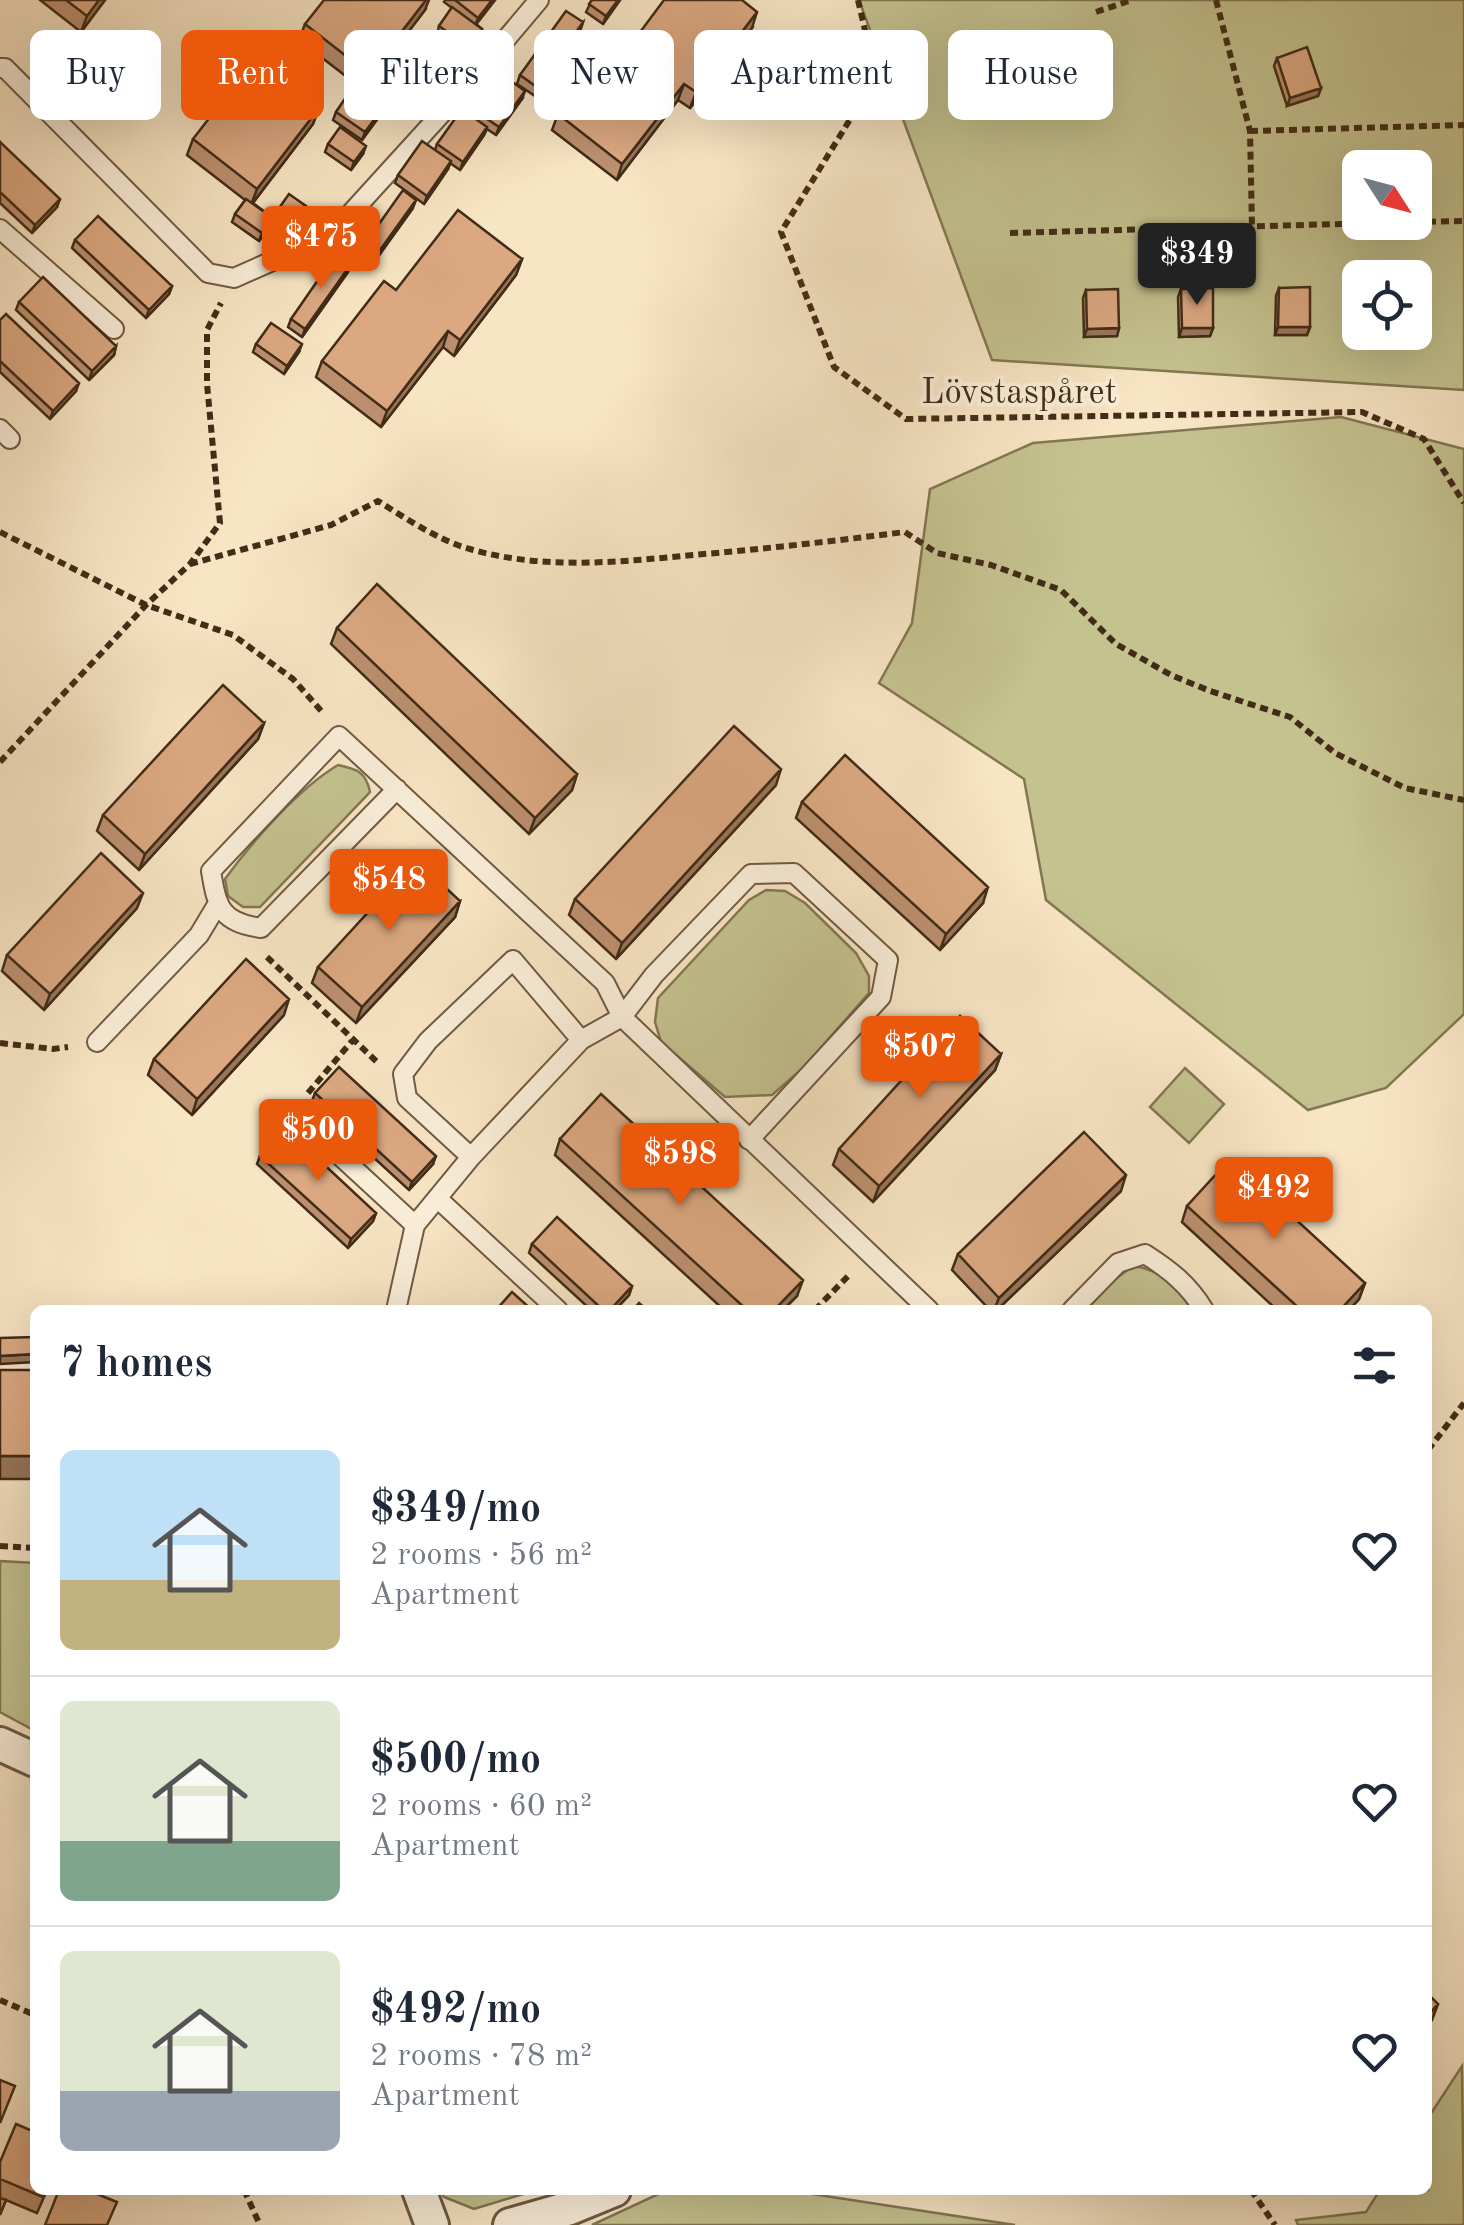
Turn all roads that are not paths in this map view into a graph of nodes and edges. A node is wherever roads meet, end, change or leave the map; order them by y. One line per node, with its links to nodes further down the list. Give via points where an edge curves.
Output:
1 (539, 0): 2 (lane, via 331,235 234,278 208,273)
2 (0, 68)
3 (0, 229): 4 (lane)
4 (114, 328)
5 (396, 789): 6 (lane, via 261,928 241,925); 6 (lane, via 339,736 210,872); 7 (lane, via 605,983)
6 (217, 905): 9 (lane, via 199,934)
7 (622, 1017): 8 (lane); 11 (lane); 11 (lane, via 751,874 794,873 888,960 881,997)
8 (581, 1040): 12 (lane); 12 (lane, via 512,960 428,1041 404,1074 407,1098)
9 (97, 1042)
10 (300, 1118): 14 (lane)
11 (748, 1140): 17 (lane)
12 (471, 1157): 13 (lane)
13 (437, 1198): 14 (lane); 16 (lane)
14 (415, 1225): 15 (lane)
15 (397, 1305)
16 (553, 1305)
17 (924, 1305)
18 (1077, 1305): 19 (lane, via 1118,1264 1146,1254 1174,1273)
19 (1201, 1305)
20 (0, 1744): 21 (street)
21 (30, 1758)
22 (421, 2195): 24 (street)
23 (602, 2195): 25 (street)
24 (432, 2225)
25 (510, 2225)

